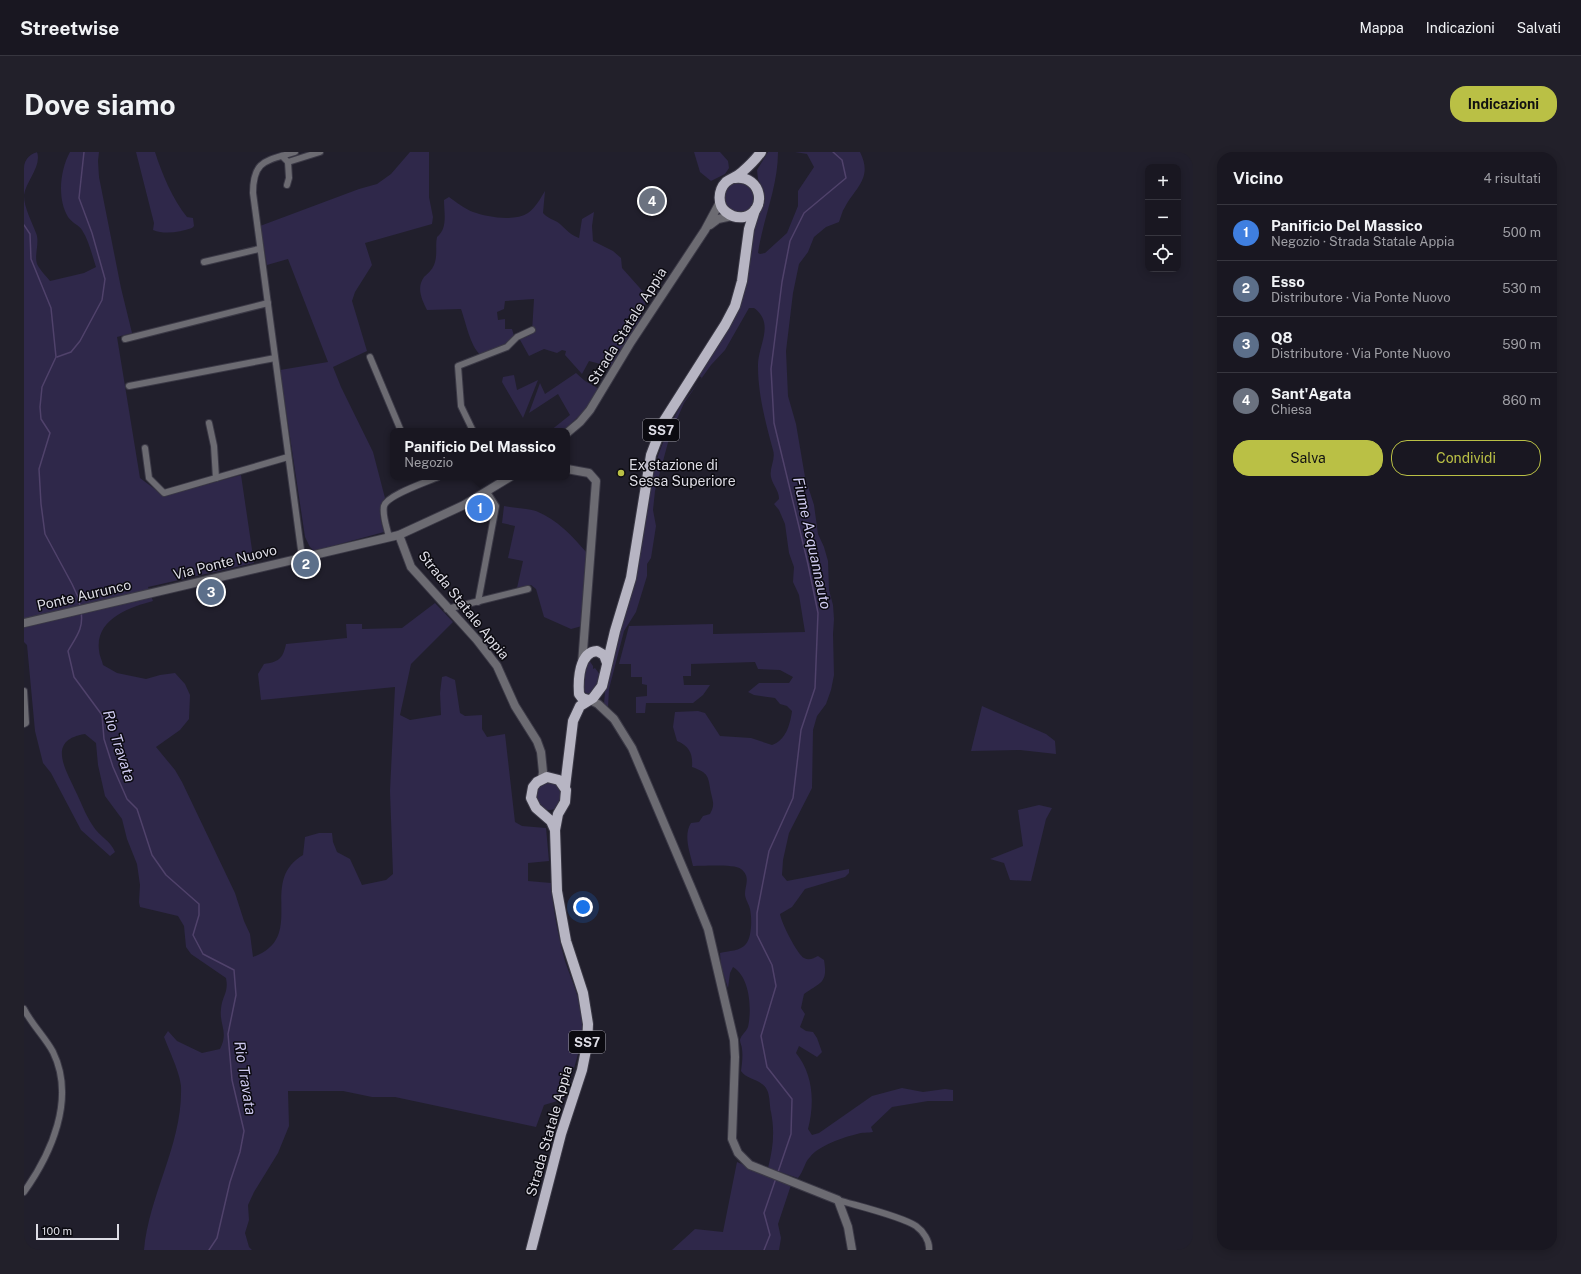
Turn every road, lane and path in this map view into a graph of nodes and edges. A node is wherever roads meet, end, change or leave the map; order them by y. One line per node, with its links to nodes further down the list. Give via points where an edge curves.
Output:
1 (295, 152): 4 (street)
2 (320, 152): 5 (street)
3 (759, 155): 6 (main road, Strada Statale Appia / SS7); 7 (main road, Strada Statale Appia / SS7, via 752,173)
4 (282, 156): 5 (street); 14 (street, via 266,160 255,174 253,193)
5 (288, 162): 8 (street)
6 (735, 178): 7 (main road, via 744,178); 9 (main road, Strada Statale Appia / SS7, via 722,187)
7 (753, 183): 10 (main road, Strada Statale Appia / SS7, via 759,193)
8 (287, 185)
9 (720, 202): 11 (main road, SS7, via 724,210); 12 (street, Strada Statale Appia / SS7)
10 (755, 210): 11 (main road, Strada Statale Appia / SS7, via 750,214); 13 (main road, SS7)
11 (734, 216): 12 (street, Strada Statale Appia / SS7, via 718,219); 13 (main road, SS7, via 744,225)
12 (705, 230): 25 (street, Strada Statale Appia / SS7, via 631,342 590,410)
13 (747, 244): 45 (main road, SS7, via 742,281 735,306 664,421 651,455 631,578)
14 (259, 249): 15 (street); 16 (street)
15 (204, 262)
16 (268, 303): 18 (street); 20 (street)
17 (532, 330): 24 (street, via 517,337 507,347 458,366 461,406)
18 (125, 339)
19 (370, 357): 23 (street)
20 (275, 358): 21 (street); 27 (street)
21 (129, 386)
22 (209, 423): 29 (street, via 214,446)
23 (401, 428)
24 (472, 428)
25 (570, 430)
26 (145, 448): 29 (street, via 149,478 164,493)
27 (288, 457): 29 (street); 39 (street)
28 (570, 470): 46 (street, via 589,473 596,481)
29 (216, 478)
30 (422, 480): 33 (street)
31 (432, 480): 33 (street)
32 (505, 480): 34 (street, Strada Statale Appia)
33 (424, 484): 37 (street, via 393,496 387,501 384,514)
34 (487, 492): 35 (street, Strada Statale Appia); 42 (street, via 496,506)
35 (420, 525): 36 (street, Strada Statale Appia); 38 (street, Strada Statale Appia, via 410,534)
36 (399, 535): 37 (street, Via Ponte Nuovo); 38 (street, Strada Statale Appia)
37 (389, 537): 39 (street, Via Ponte Nuovo)
38 (405, 553): 43 (street, Strada Statale Appia, via 411,567)
39 (302, 556): 41 (street, Via Ponte Nuovo)
40 (528, 589): 42 (street)
41 (150, 593): 44 (street, Ponte Aurunco)
42 (478, 602): 43 (street)
43 (447, 609): 58 (street, Strada Statale Appia, via 481,644 497,666 515,706 536,741)
44 (24, 623)
45 (615, 632): 47 (main road, SS7); 48 (main road, SS7)
46 (584, 643): 47 (street); 49 (street)
47 (597, 652): 48 (main road); 49 (main road, SS7, via 587,656)
48 (607, 663): 50 (main road, SS7)
49 (582, 665): 51 (main road, SS7)
50 (602, 686): 53 (main road, SS7); 54 (street)
51 (578, 688): 53 (main road, via 582,698); 55 (main road, SS7)
52 (24, 691): 56 (street, via 27,717)
53 (589, 700): 54 (street); 55 (main road, SS7, via 580,706)
54 (602, 708): 65 (street, via 614,719 632,748 708,929 734,1040 736,1057 732,1139 738,1153 750,1165)
55 (573, 721): 57 (main road, SS7)
56 (24, 724)
57 (566, 770): 58 (main road, via 560,776); 59 (main road, SS7)
58 (549, 778): 59 (main road, Strada Statale Appia, via 559,780); 61 (main road, via 536,782 531,792 533,804)
59 (565, 787): 60 (main road, Strada Statale Appia / SS7, via 567,796)
60 (561, 808): 61 (main road, via 553,813); 62 (main road, Strada Statale Appia / SS7, via 556,818)
61 (541, 811): 62 (main road, via 551,821)
62 (555, 830): 66 (main road, Strada Statale Appia / SS7, via 557,891 561,917 583,993 588,1024 582,1070 561,1134)
63 (24, 1009): 64 (street, via 55,1057 62,1096 60,1115 52,1142)
64 (24, 1192)
65 (838, 1200): 67 (street, via 848,1227); 68 (street, via 913,1225 924,1233 930,1245)
66 (531, 1250)
67 (852, 1250)
68 (929, 1250)

